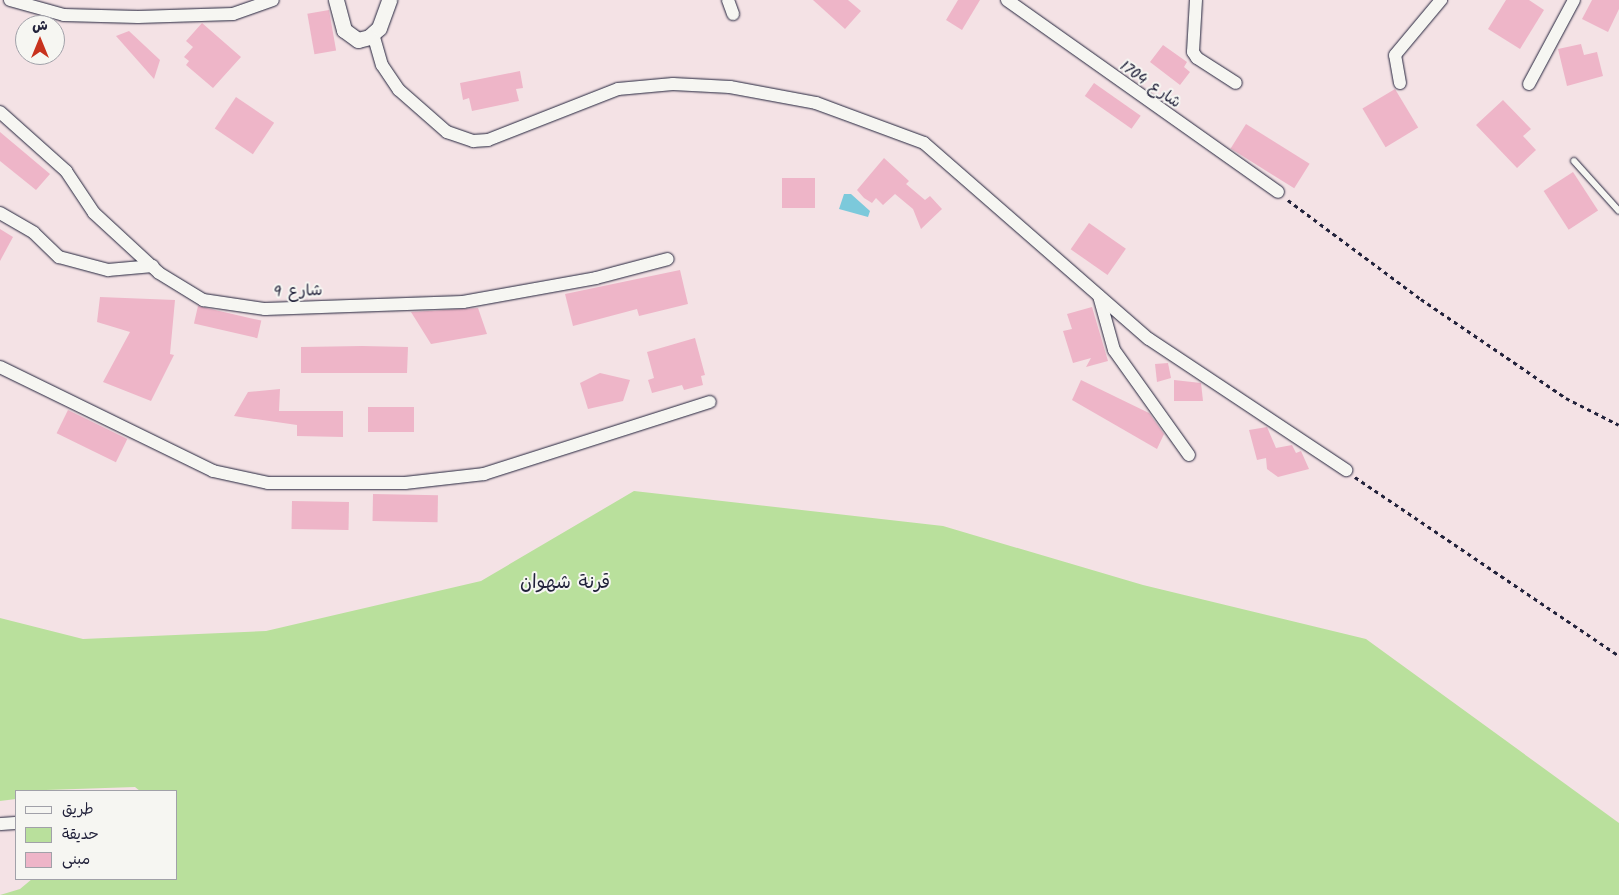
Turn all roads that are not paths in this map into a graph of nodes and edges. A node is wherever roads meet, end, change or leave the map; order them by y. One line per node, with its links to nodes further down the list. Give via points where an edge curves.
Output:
1 (10, 0): 2 (street, via 64,15 130,17 232,14)
2 (273, 0)
3 (336, 0): 11 (street, via 348,35 358,40)
4 (389, 0): 11 (street)
5 (728, 0): 10 (street)
6 (1007, 0): 17 (street, شارع 1704)
7 (1196, 0): 12 (street, via 1193,52 1196,58)
8 (1441, 0): 13 (street, via 1395,55)
9 (1574, 0): 14 (street)
10 (733, 14)
11 (373, 34): 22 (street, via 382,65 399,90 447,132 473,141 488,140 618,89 673,84 730,87 816,103 867,120 924,144)
12 (1236, 83)
13 (1400, 83)
14 (1529, 84)
15 (0, 112): 21 (street, شارع 9, via 66,171 94,213)
16 (1574, 161): 18 (lane)
17 (1278, 192)
18 (1619, 211)
19 (0, 213): 21 (street, via 34,233 59,257 108,270)
20 (668, 259): 21 (street, شارع 9, via 596,278 463,302 265,309 203,300 173,284)
21 (153, 266)
22 (1099, 296): 25 (street, via 1114,350); 26 (street, via 1149,340)
23 (0, 367): 24 (street, via 213,472 268,483 405,483 484,474)
24 (710, 402)
25 (1190, 455)
26 (1346, 470)
27 (15, 822): 28 (street)
28 (0, 824)

